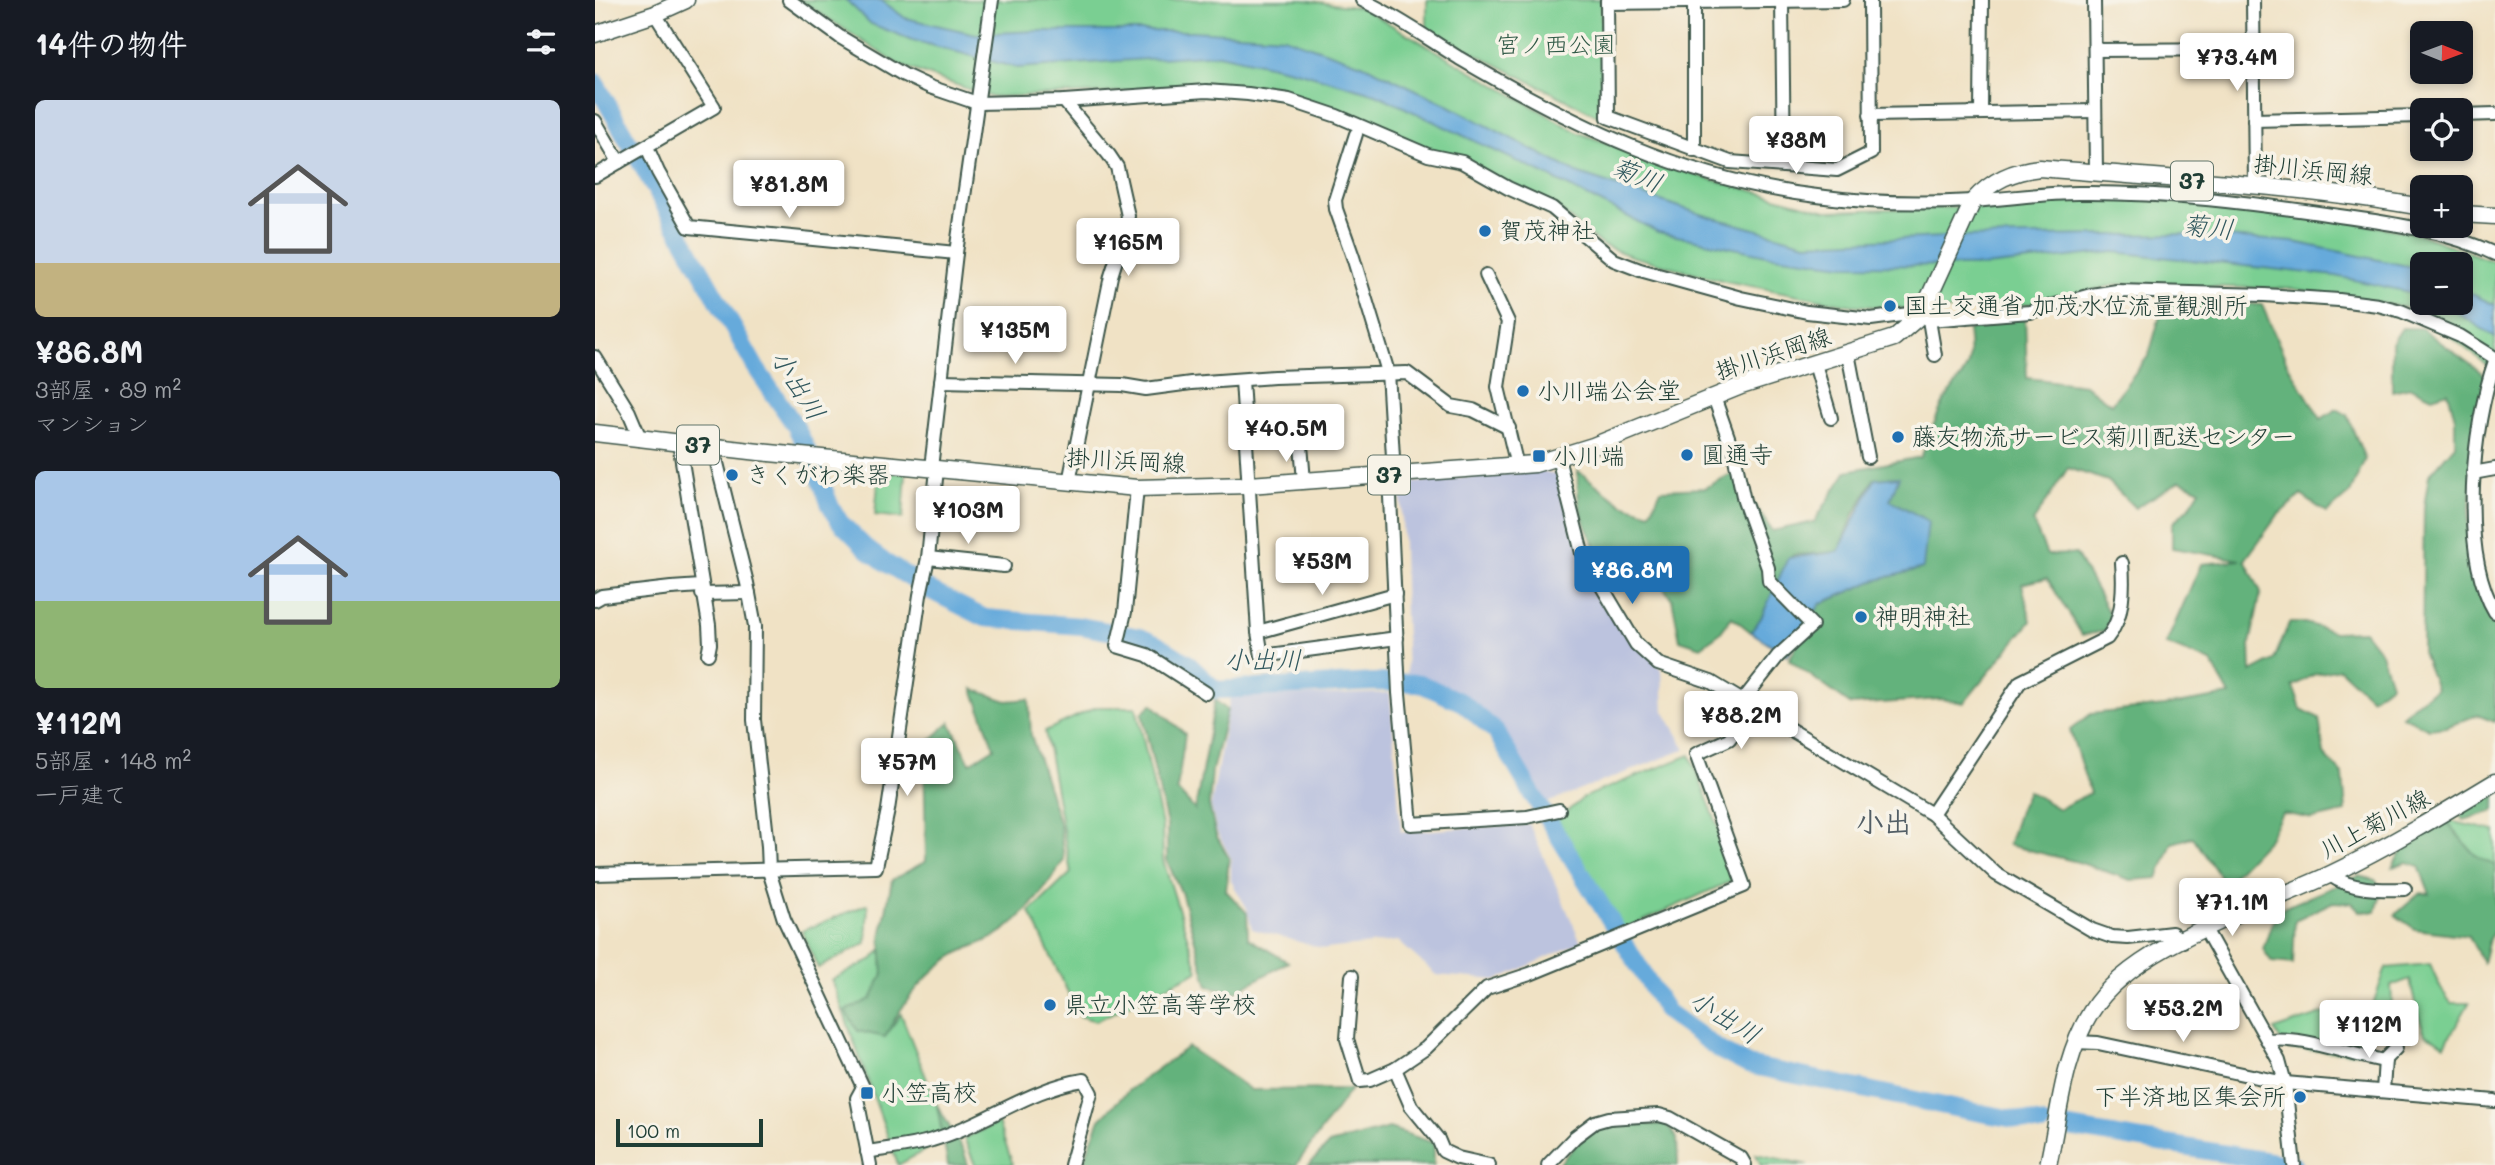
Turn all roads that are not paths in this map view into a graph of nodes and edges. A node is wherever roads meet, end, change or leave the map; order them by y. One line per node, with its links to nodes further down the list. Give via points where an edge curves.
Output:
1 (686, 0): 14 (main road)
2 (789, 0): 18 (street, via 904,75)
3 (992, 0): 18 (street)
4 (1362, 0): 13 (street)
5 (1843, 0): 10 (street)
6 (1870, 0): 23 (street)
7 (1982, 0): 21 (street)
8 (2094, 0): 17 (street)
9 (2253, 0): 16 (street)
10 (1782, 1): 12 (street); 32 (street)
11 (1607, 2): 12 (street); 30 (street, via 1608,117)
12 (1694, 2): 30 (street)
13 (1384, 5): 36 (street, via 1459,58 1568,119 1697,172 1817,196 1891,203)
14 (655, 14): 15 (main road); 29 (street, via 715,107)
15 (595, 34)
16 (2253, 49): 17 (street); 26 (street)
17 (2095, 50): 20 (street)
18 (977, 101): 19 (street); 40 (street)
19 (1064, 101): 43 (street, via 1206,91 1289,100 1428,155 1462,162 1552,208 1614,260 1640,270 1807,312 1871,319); 52 (street, via 1117,167 1128,216)
20 (2095, 111): 21 (street); 33 (street)
21 (1981, 113): 23 (street)
22 (2495, 114): 24 (street)
23 (1870, 115): 32 (street, via 1871,153 1837,170)
24 (2473, 115)
25 (2410, 116): 26 (street)
26 (2254, 120): 35 (street)
27 (595, 121): 31 (street)
28 (1356, 134): 49 (street, via 1336,209)
29 (647, 147): 31 (street); 40 (street, via 689,227)
30 (1694, 150): 32 (street, via 1730,162)
31 (619, 162): 34 (street)
32 (1784, 166)
33 (2096, 173): 35 (main road, 掛川浜岡線 / 37); 36 (main road, 掛川浜岡線 / 37, via 2020,170 1983,190)
34 (595, 176)
35 (2255, 186): 37 (main road, 掛川浜岡線 / 37)
36 (1973, 202): 41 (street, via 2077,193 2223,201 2409,227); 43 (main road, 掛川浜岡線 / 37)
37 (2410, 205)
38 (2473, 215): 39 (main road)
39 (2495, 216)
40 (956, 253): 51 (street)
41 (2495, 254)
42 (1486, 275): 55 (street, via 1508,322 1498,387)
43 (1924, 316): 44 (main road, 掛川浜岡線 / 37, via 1894,338); 45 (street); 47 (street, via 2030,312 2117,290 2339,300 2401,311 2460,336)
44 (1848, 354): 48 (main road, 掛川浜岡線 / 37); 61 (street)
45 (1935, 355)
46 (595, 357): 57 (street)
47 (2495, 360): 66 (street)
48 (1815, 364): 53 (main road, 掛川浜岡線 / 37); 54 (street)
49 (1388, 372): 50 (street); 55 (street, via 1407,373 1451,406 1473,410); 67 (street)
50 (1242, 380): 52 (street, via 1146,389); 70 (street)
51 (941, 381): 52 (street); 64 (street)
52 (1089, 384): 69 (street)
53 (1714, 397): 62 (main road, 掛川浜岡線 / 37); 84 (street, via 1769,581 1812,625 1778,656)
54 (1831, 418)
55 (1509, 428): 63 (street)
56 (595, 434): 57 (main road, 掛川浜岡線 / 37)
57 (640, 438): 58 (main road, 掛川浜岡線 / 37)
58 (679, 443): 60 (main road, 掛川浜岡線 / 37); 75 (street)
59 (1301, 445): 68 (street)
60 (713, 447): 64 (main road, 掛川浜岡線 / 37); 76 (street)
61 (1868, 457)
62 (1558, 458): 63 (main road, 掛川浜岡線 / 37); 84 (street, via 1582,553 1636,644 1658,664 1711,682)
63 (1517, 466): 67 (main road, 掛川浜岡線 / 37)
64 (934, 468): 69 (main road, 掛川浜岡線 / 37); 72 (street)
65 (2495, 469): 66 (street)
66 (2473, 473): 79 (street, via 2476,551)
67 (1391, 475): 68 (main road, 掛川浜岡線 / 37); 77 (street)
68 (1304, 481): 70 (main road, 掛川浜岡線 / 37)
69 (1069, 482): 71 (main road, 掛川浜岡線 / 37)
70 (1249, 485): 71 (main road, 掛川浜岡線 / 37); 80 (street)
71 (1137, 488): 83 (street, via 1117,646 1147,655)
72 (928, 558): 74 (street); 88 (street, via 876,867)
73 (2122, 563): 87 (street, via 2124,589 2108,638 2020,682)
74 (1004, 566)
75 (701, 590): 76 (street); 78 (street, via 671,588); 82 (street, via 709,625)
76 (749, 593): 88 (street, via 755,626 754,720)
77 (1395, 594): 80 (street); 81 (street)
78 (595, 600)
79 (2495, 613)
80 (1258, 632): 81 (street, via 1262,656)
81 (1397, 638): 86 (street, via 1411,824 1532,817)
82 (708, 654)
83 (1206, 693)
84 (1749, 703): 87 (street); 99 (street, via 1729,739 1696,754 1744,886 1487,988 1426,1048)
85 (2495, 782): 90 (main road, 川上菊川線)
86 (1555, 810)
87 (1932, 814): 93 (street, via 1996,874 2092,930 2127,938 2172,933)
88 (769, 871): 89 (street); 103 (street, via 785,919 863,1087 857,1098)
89 (595, 874)
90 (2330, 875): 91 (street, via 2371,889); 92 (main road, 川上菊川線)
91 (2405, 890)
92 (2204, 929): 93 (main road, 川上菊川線); 95 (street)
93 (2183, 941): 96 (main road, 川上菊川線, via 2139,964 2112,985)
94 (1352, 976): 99 (street, via 1347,1039 1356,1074 1360,1081 1370,1080)
95 (2268, 1040): 98 (street, via 2283,1039); 100 (street)
96 (2075, 1042): 100 (street); 109 (main road, 川上菊川線)
97 (2396, 1048): 98 (street)
98 (2385, 1061): 101 (street)
99 (1395, 1069): 106 (street, via 1411,1106 1443,1151)
100 (2285, 1083): 101 (street); 104 (street)
101 (2383, 1091): 102 (street)
102 (2495, 1101)
103 (868, 1158): 105 (street, via 932,1140 1040,1093 1084,1080 1091,1093)
104 (2293, 1163)
105 (1072, 1165)
106 (1489, 1165)
107 (1548, 1165): 108 (street, via 1595,1122 1659,1115 1704,1136)
108 (1745, 1165)
109 (2048, 1165)

